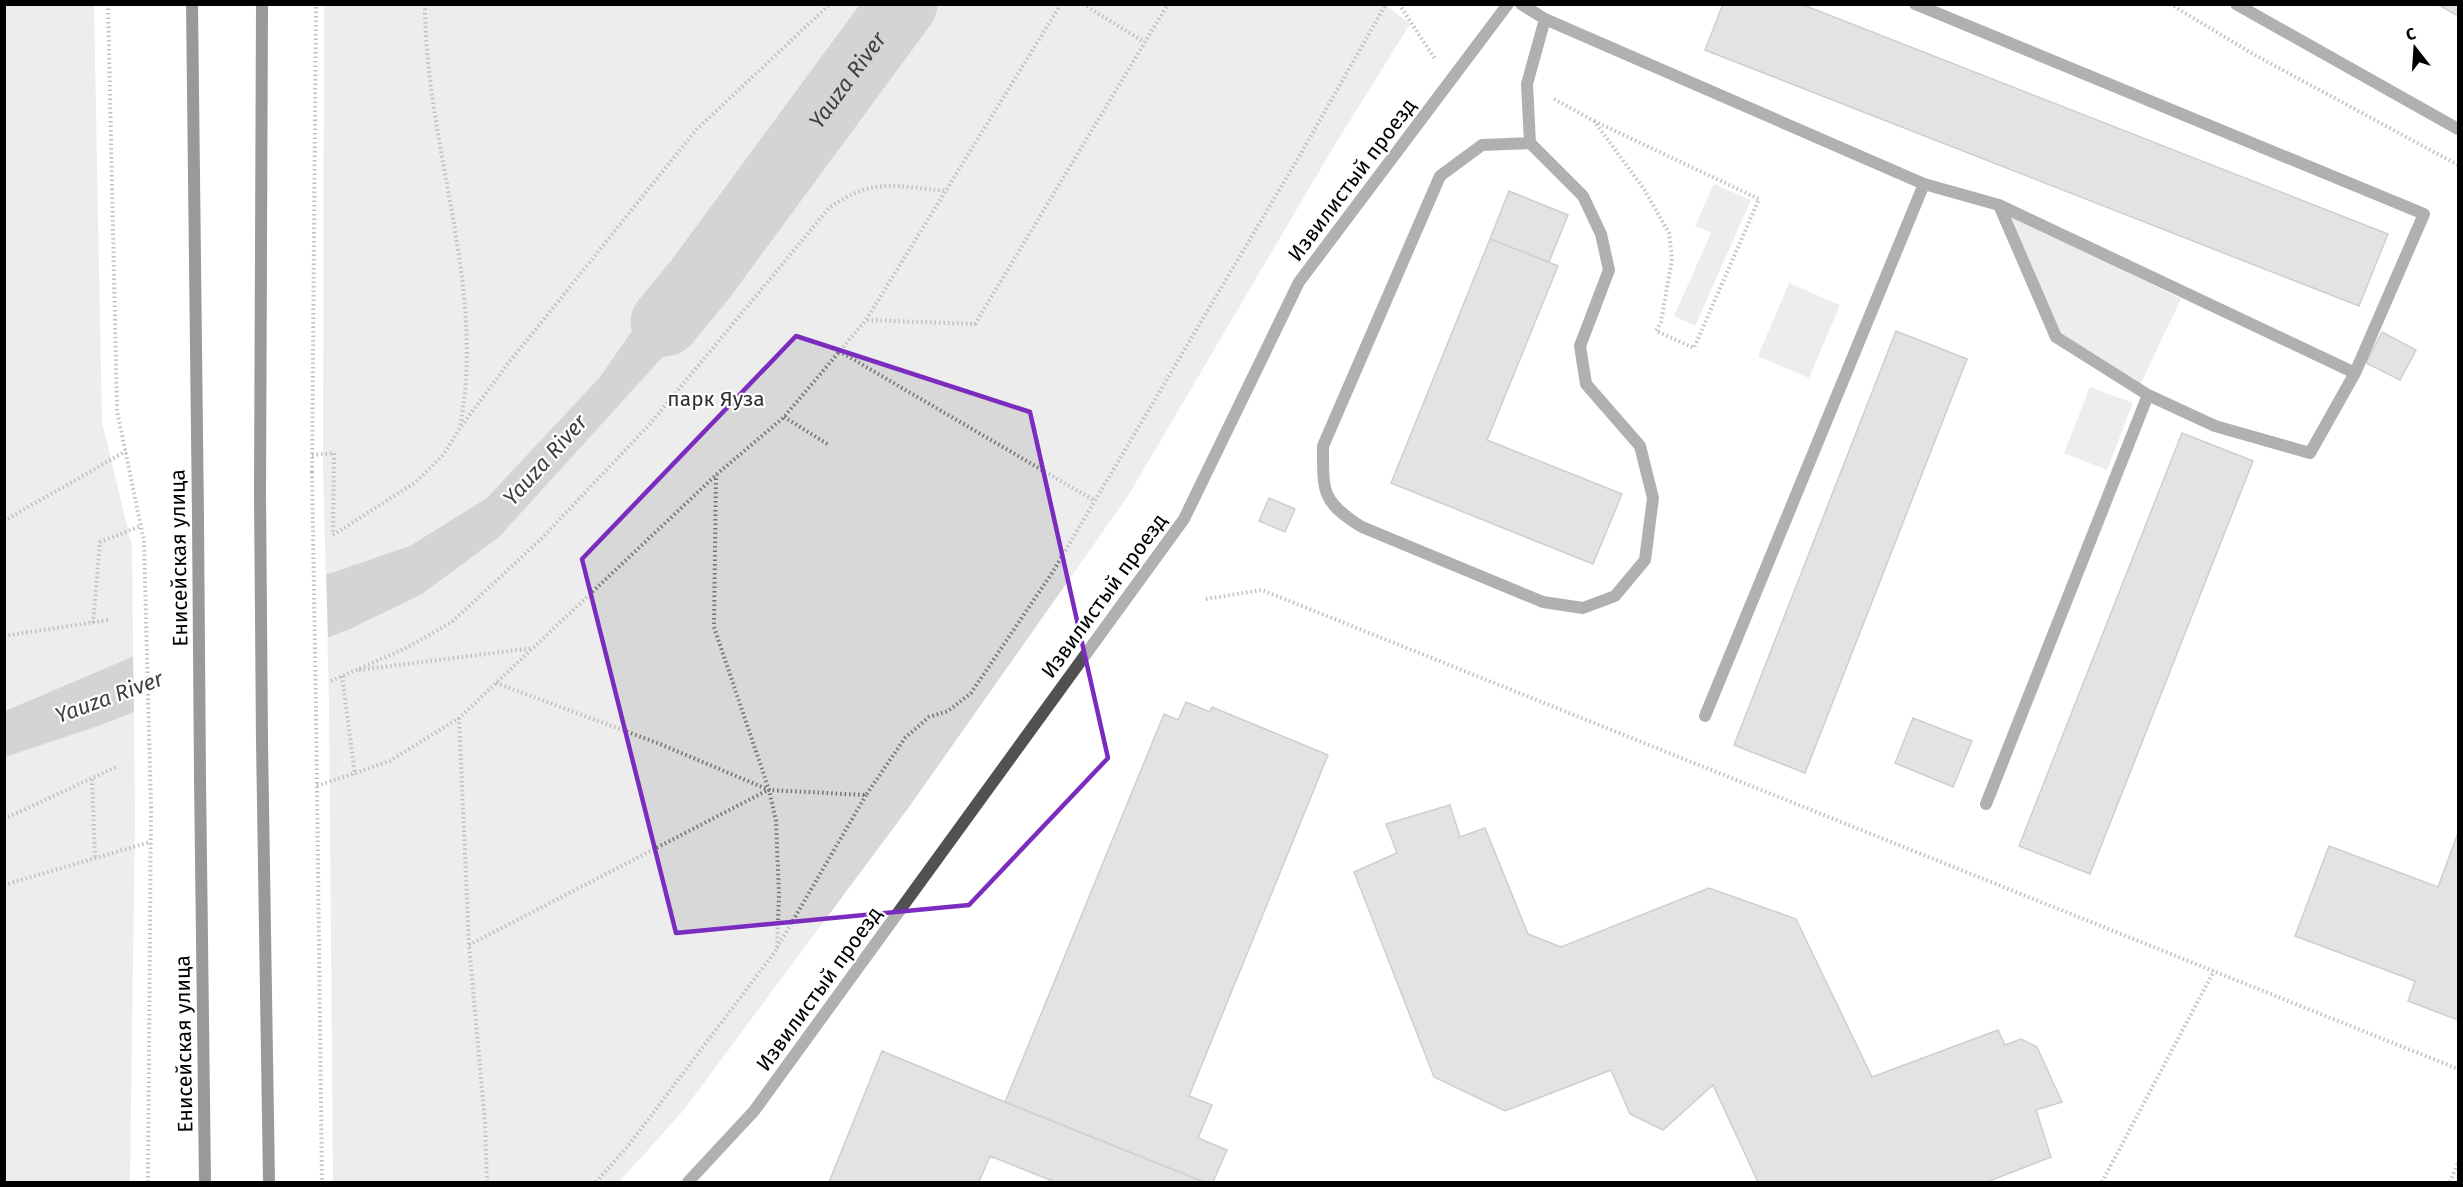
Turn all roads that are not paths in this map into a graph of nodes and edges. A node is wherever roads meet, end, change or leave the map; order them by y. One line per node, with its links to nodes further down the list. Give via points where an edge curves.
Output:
1 (192, 4): 16 (main road, Енисейская улица, bridge)
2 (262, 4): 17 (main road, bridge, via 260,493)
3 (1508, 4): 18 (street, Извилистый проезд, via 1299,282 1184,519 754,1111)
4 (1521, 4): 7 (street)
5 (1915, 4): 12 (street, via 2424,214)
6 (2236, 4): 8 (street)
7 (1545, 20): 9 (street, via 1527,84); 10 (street)
8 (2458, 129)
9 (1530, 143): 9 (street, via 1583,196 1601,234 1609,270 1580,346 1586,384 1640,446 1653,498 1645,560 1615,596 1583,608 1543,602 1362,527 1337,512 1323,486 1323,446 1440,176 1482,145)
10 (1924, 184): 11 (street); 14 (street)
11 (1999, 205): 12 (street); 13 (street, via 2056,337)
12 (2355, 373): 13 (street, via 2310,453 2215,426)
13 (2148, 395): 15 (street)
14 (1705, 716)
15 (1986, 804)
16 (205, 1182)
17 (269, 1182)
18 (688, 1182)

